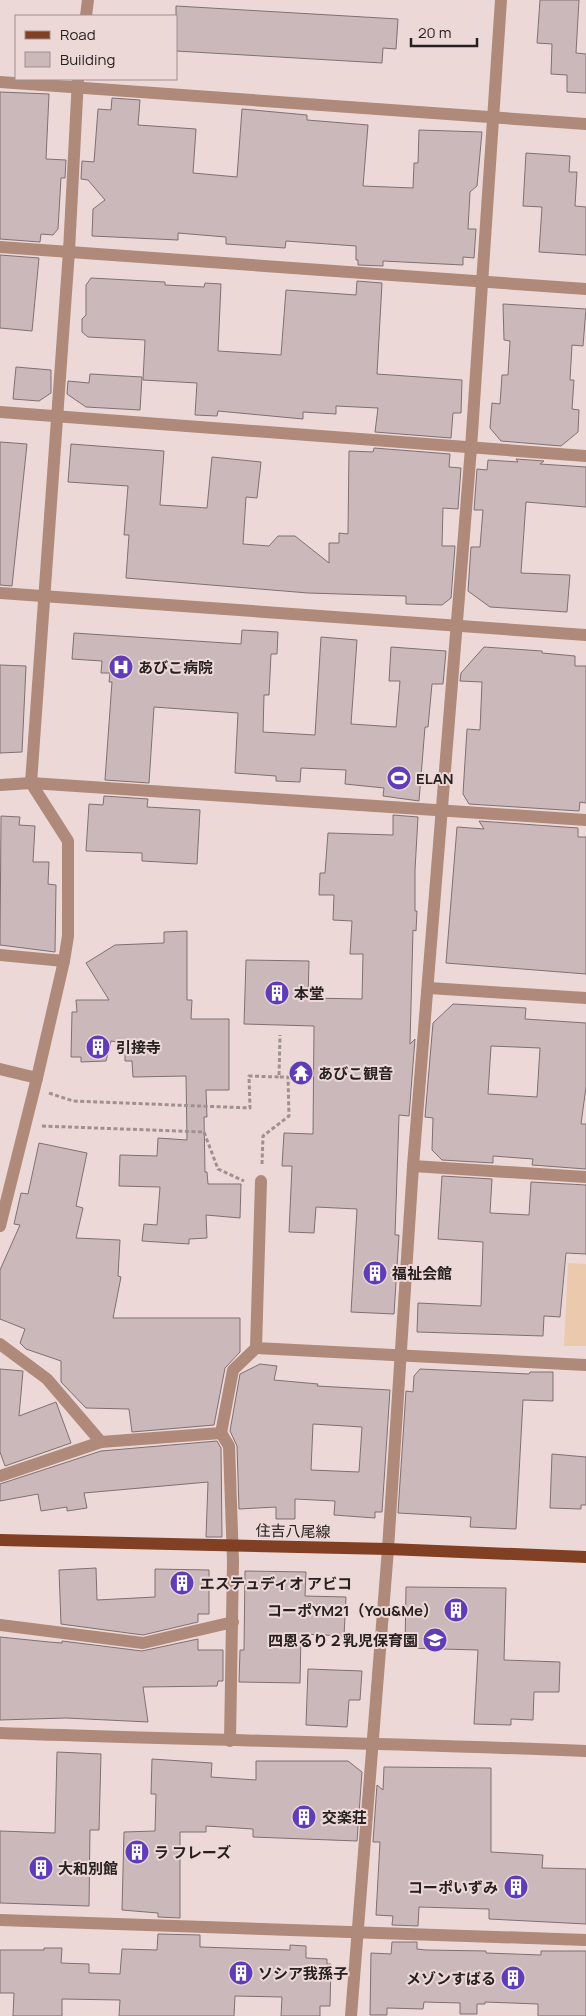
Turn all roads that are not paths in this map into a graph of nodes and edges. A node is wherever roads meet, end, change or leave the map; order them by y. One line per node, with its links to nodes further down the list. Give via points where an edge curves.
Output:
1 (88, 0): 3 (street)
2 (501, 0): 6 (street)
3 (86, 15)
4 (0, 82): 5 (street)
5 (78, 83): 6 (street); 9 (street)
6 (494, 118): 7 (street); 10 (street)
7 (586, 124)
8 (0, 247): 9 (street)
9 (69, 251): 10 (street); 13 (street)
10 (481, 281): 11 (street); 14 (street)
11 (586, 289)
12 (0, 412): 13 (street)
13 (58, 418): 14 (street); 17 (street)
14 (471, 448): 15 (street); 18 (street)
15 (586, 456)
16 (0, 593): 17 (street)
17 (46, 596): 18 (street); 20 (street)
18 (455, 627): 19 (street); 22 (street)
19 (586, 636)
20 (31, 783): 21 (street); 22 (street); 25 (street, via 68,841 68,936)
21 (0, 785)
22 (444, 809): 23 (street); 26 (street)
23 (586, 820)
24 (0, 955): 25 (street)
25 (64, 961): 29 (street)
26 (429, 988): 27 (street); 30 (street)
27 (586, 998)
28 (0, 1069): 29 (street)
29 (36, 1083): 33 (street)
30 (413, 1166): 31 (street); 36 (street)
31 (586, 1177)
32 (261, 1185): 35 (street)
33 (0, 1226)
34 (0, 1344): 39 (street, via 47,1379)
35 (256, 1348): 36 (street); 38 (street, via 233,1370)
36 (401, 1357): 37 (street); 43 (street)
37 (586, 1365)
38 (221, 1433): 39 (street); 42 (street, via 229,1446)
39 (101, 1442): 40 (street)
40 (0, 1476)
41 (0, 1540): 42 (main road, 住吉八尾線)
42 (232, 1546): 43 (main road, 住吉八尾線); 45 (street)
43 (388, 1549): 44 (main road, 住吉八尾線); 49 (street)
44 (586, 1557)
45 (233, 1622): 46 (street, via 143,1642); 48 (street)
46 (0, 1625)
47 (0, 1733): 48 (street)
48 (230, 1741): 49 (street)
49 (372, 1742): 50 (street); 52 (street)
50 (586, 1751)
51 (0, 1920): 52 (street)
52 (359, 1933): 53 (street); 54 (street)
53 (586, 1940)
54 (351, 2016)

